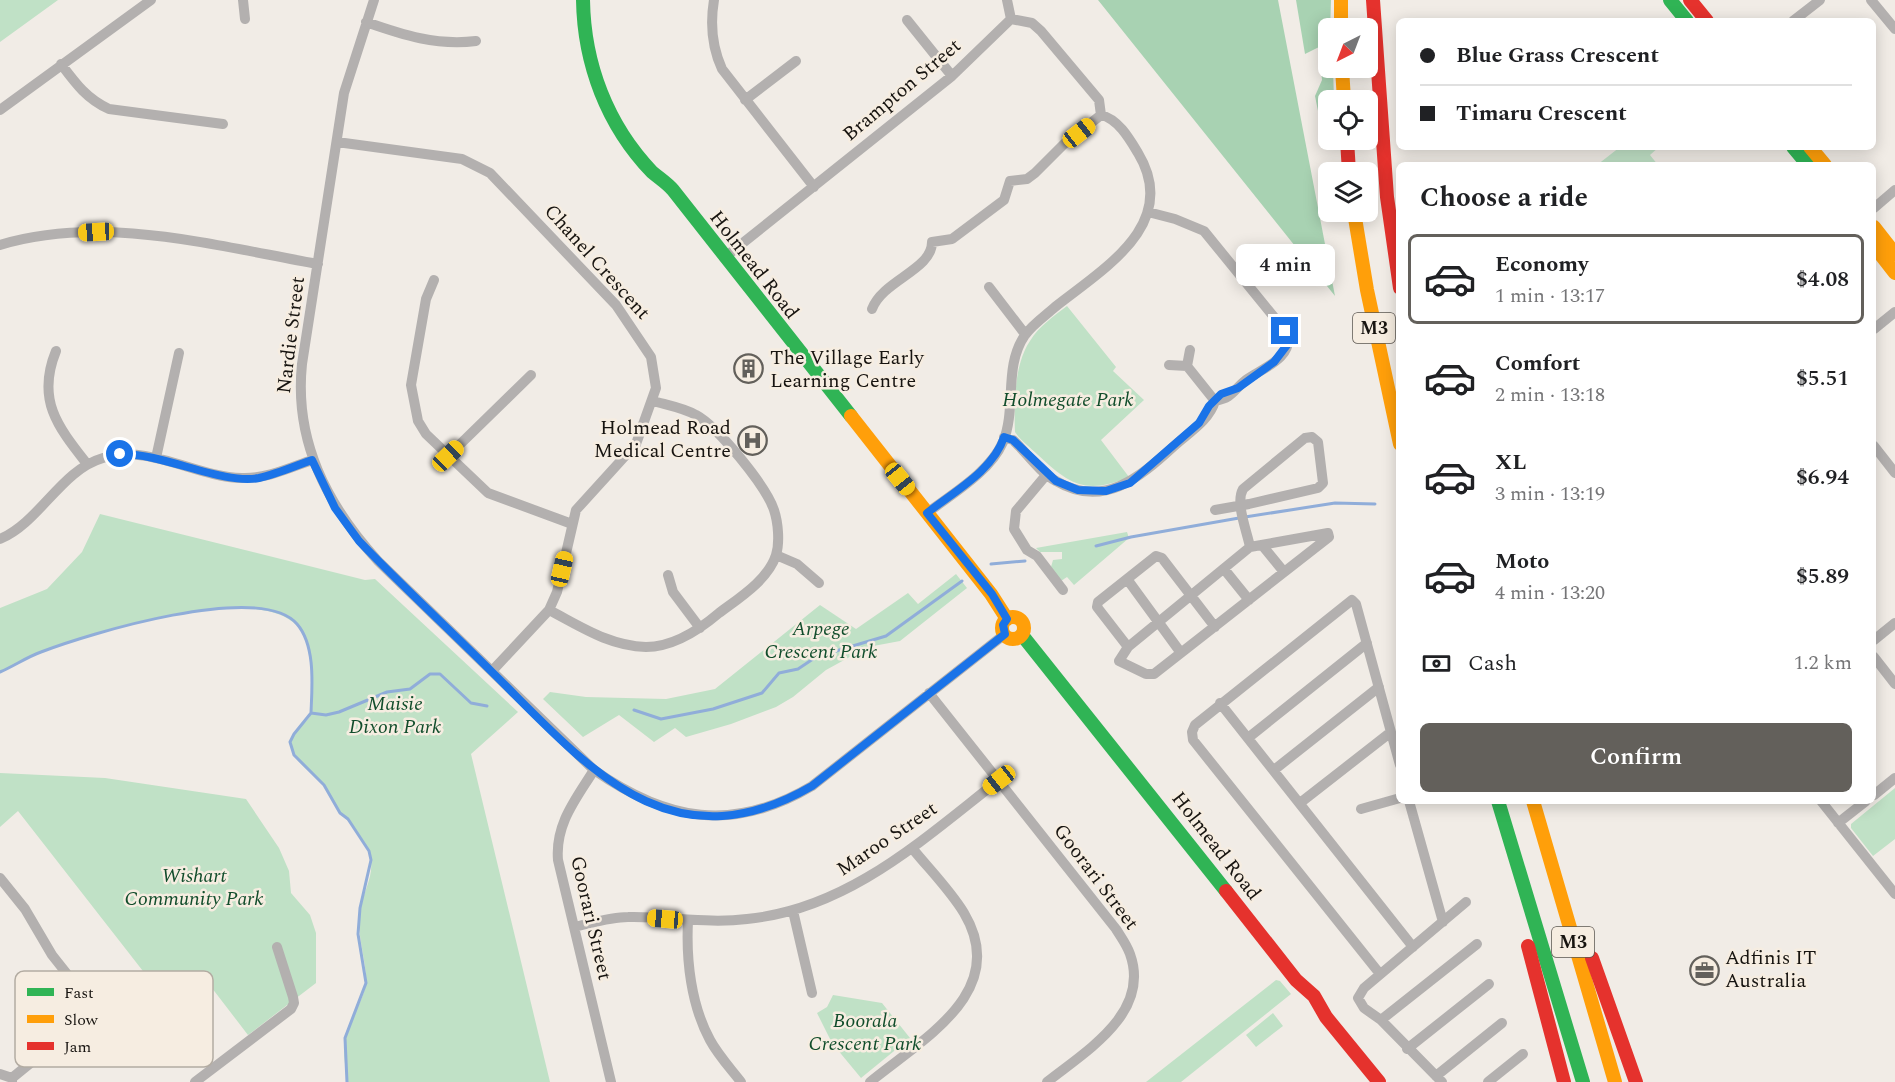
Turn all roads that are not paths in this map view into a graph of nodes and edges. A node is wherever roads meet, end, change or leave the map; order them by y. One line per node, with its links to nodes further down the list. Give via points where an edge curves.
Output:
1 (151, 0): 24 (street)
2 (243, 0): 17 (street)
3 (374, 0): 20 (street, Nardie Street)
4 (583, 0): 44 (main road, Holmead Road, via 585,49 602,99 649,168 668,184)
5 (714, 0): 26 (street, via 712,31 716,57)
6 (1007, 0): 18 (street)
7 (1341, 0): 13 (main road)
8 (1373, 0): 45 (main road, M3, via 1385,186)
9 (1670, 0): 14 (main road)
10 (1690, 0): 15 (main road)
11 (1820, 0): 16 (street)
12 (1871, 0): 21 (street)
13 (1341, 18)
14 (1685, 18)
15 (1705, 18)
16 (1797, 18)
17 (245, 19)
18 (1011, 19): 25 (street, Brampton Street); 28 (street, via 1032,23 1041,31 1099,100)
19 (907, 20): 25 (street)
20 (366, 22): 22 (street, via 423,40); 30 (street, Nardie Street, via 344,93)
21 (1895, 29)
22 (476, 40)
23 (796, 61): 26 (street)
24 (61, 64): 27 (street); 29 (street, via 79,89 93,102 109,109)
25 (952, 76): 35 (street, Brampton Street)
26 (745, 100): 35 (street)
27 (0, 110)
28 (1101, 115): 38 (street, via 1116,122 1143,161 1150,191); 50 (street, via 1027,179 1010,181 1004,200 958,232 941,234 927,246 918,264 876,297)
29 (223, 124)
30 (337, 142): 46 (street, Nardie Street); 60 (street, Chanel Crescent, via 462,159 490,173 615,305 641,339 655,374)
31 (1796, 150): 33 (main road)
32 (1812, 150): 34 (main road)
33 (1806, 162)
34 (1822, 162)
35 (814, 187): 44 (street, Brampton Street)
36 (1895, 190): 37 (street)
37 (1876, 206)
38 (1148, 212): 53 (street, via 1125,251); 61 (street, via 1195,226 1212,238 1287,333 1289,340 1283,354)
39 (1356, 222): 62 (main road, M3)
40 (1876, 229): 43 (main road)
41 (0, 245): 46 (street, via 51,234 96,232 164,238)
42 (1876, 249): 47 (main road)
43 (1895, 254)
44 (724, 258): 72 (main road, Holmead Road)
45 (1396, 261)
46 (318, 264): 67 (street, Nardie Street, via 301,379 302,410)
47 (1895, 273)
48 (434, 280): 65 (street, via 426,299 412,395 418,421)
49 (989, 287): 53 (street)
50 (872, 309)
51 (1895, 312): 52 (street)
52 (1876, 327)
53 (1025, 334): 63 (street, via 1016,357)
54 (1190, 350): 58 (street)
55 (56, 351): 68 (street, via 48,376 51,407 62,431)
56 (179, 353): 66 (street)
57 (1170, 365): 58 (street)
58 (1187, 366): 61 (street)
59 (531, 375): 65 (street)
60 (653, 401): 74 (street, Chanel Crescent, via 636,444 585,498); 77 (street, via 695,414 714,427 768,495 778,532)
61 (1215, 401): 70 (street, via 1199,423 1130,483 1106,491 1078,490)
62 (1396, 426)
63 (1004, 440): 70 (street, via 1019,448); 72 (street, via 981,470)
64 (1876, 448): 69 (street)
65 (448, 456): 74 (street, via 488,493)
66 (156, 458): 67 (street, via 239,478 259,478); 68 (street, via 120,454)
67 (312, 460): 99 (street, Nardie Street, via 335,508 359,541)
68 (87, 464): 75 (street, via 20,526)
69 (1894, 470)
70 (1047, 474): 83 (street, via 1016,511 1014,529 1027,550 1037,556)
71 (1215, 510): 73 (street)
72 (927, 513): 87 (main road, Holmead Road, via 992,594)
73 (1243, 513): 73 (street, via 1239,496 1243,489 1305,438 1312,437 1317,442 1323,483); 76 (street)
74 (572, 524): 86 (street, Chanel Crescent, via 557,592)
75 (0, 539)
76 (1256, 546): 78 (street); 79 (street); 79 (street, via 1330,534)
77 (776, 555): 82 (street, via 798,564); 91 (street, via 752,588)
78 (1224, 569): 84 (street); 85 (street)
79 (1284, 572): 85 (street)
80 (668, 575): 91 (street, via 673,592)
81 (1127, 579): 84 (street, via 1156,556 1162,558); 88 (street); 96 (street, via 1098,602 1097,608)
82 (819, 583)
83 (1063, 590)
84 (1191, 596): 88 (street); 90 (street)
85 (1249, 600): 90 (street)
86 (549, 610): 91 (street, via 601,638 624,645 648,647); 99 (street, Chanel Crescent)
87 (1007, 619): 92 (main road, via 1003,625); 93 (main road, via 1020,619)
88 (1158, 622): 96 (street); 97 (street)
89 (1895, 623): 94 (street)
90 (1215, 627): 97 (street)
91 (700, 628)
92 (1005, 634): 93 (main road, via 1013,638); 102 (street, Nardie Street)
93 (1022, 635): 152 (main road, Holmead Road)
94 (1876, 638)
95 (1367, 643): 101 (street); 103 (street, via 1356,604 1349,601); 105 (street)
96 (1128, 647): 97 (street, via 1119,661 1146,674 1154,674)
97 (1181, 653)
98 (1876, 660): 100 (street)
99 (492, 671): 107 (street, Nardie Street)
100 (1895, 684)
101 (1379, 687): 104 (street); 108 (street)
102 (929, 693): 107 (street, Nardie Street, via 812,786 758,811 728,816 675,812 623,790); 110 (street, Goorari Street)
103 (1220, 704): 105 (street); 135 (street, via 1195,725 1193,740)
104 (1390, 732): 106 (street); 113 (street)
105 (1248, 738): 108 (street)
106 (1396, 752)
107 (594, 770): 130 (street, Goorari Street, via 562,822 557,842)
108 (1274, 770): 113 (street)
109 (1895, 778): 111 (street)
110 (999, 780): 122 (street, Maroo Street); 151 (street, Goorari Street, via 1116,929 1130,955 1134,983 1126,1010 1108,1033)
111 (1876, 793)
112 (1396, 799): 119 (street)
113 (1300, 803): 133 (street)
114 (1410, 804): 129 (street)
115 (1499, 804): 120 (main road, M3)
116 (1534, 804): 127 (main road, M3)
117 (1823, 804): 121 (street)
118 (1862, 804): 121 (street)
119 (1361, 809)
120 (1503, 820): 153 (main road, via 1502,850); 154 (main road, M3)
121 (1838, 823): 124 (street)
122 (912, 848): 126 (street, Maroo Street, via 865,880); 146 (street, via 963,912 975,940 978,968 966,999 953,1014)
123 (0, 878): 134 (street)
124 (1895, 894)
125 (1466, 902): 129 (street)
126 (794, 911): 128 (street, Maroo Street, via 746,920); 137 (street)
127 (1566, 915): 155 (main road, M3); 156 (main road, via 1583,936)
128 (688, 921): 130 (street, Maroo Street, via 626,917); 150 (street, via 687,957 701,1022)
129 (1443, 922): 133 (street)
130 (574, 927): 149 (street, Goorari Street)
131 (1477, 944): 138 (street)
132 (277, 947): 148 (street, via 293,997 291,1009)
133 (1413, 947): 135 (street)
134 (65, 971)
135 (1380, 974): 138 (street, via 1358,998 1364,1008)
136 (1489, 984): 140 (street)
137 (812, 993)
138 (1381, 1020): 140 (street)
139 (1502, 1023): 144 (street)
140 (1407, 1049): 144 (street)
141 (1523, 1054): 147 (street)
142 (27, 1067): 145 (street)
143 (0, 1074): 145 (street)
144 (1439, 1079)
145 (12, 1080)
146 (876, 1080)
147 (1491, 1081)
148 (195, 1082)
149 (611, 1082)
150 (741, 1082)
151 (1047, 1082)
152 (1379, 1082)
153 (1564, 1082)
154 (1583, 1082)
155 (1614, 1082)
156 (1636, 1082)

